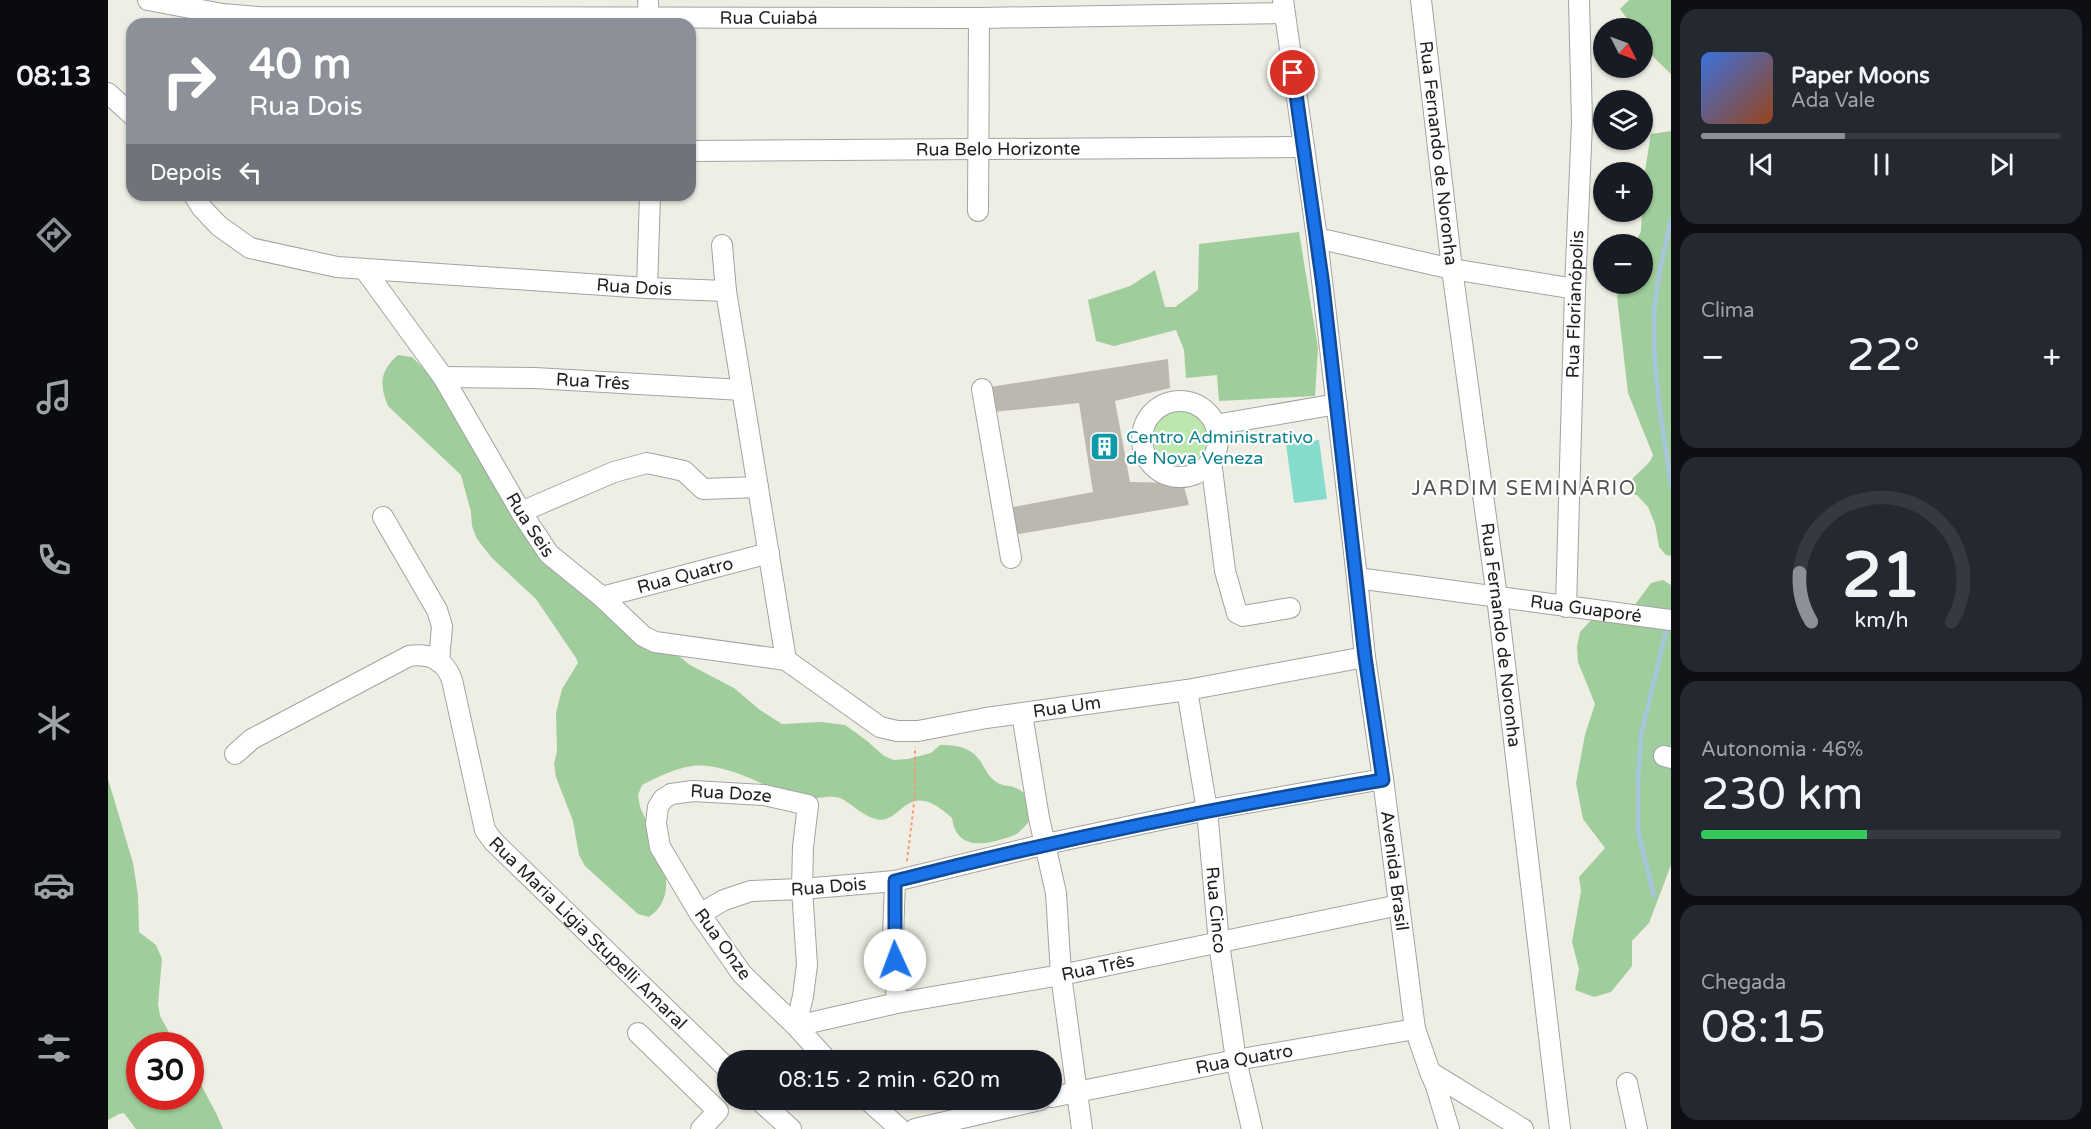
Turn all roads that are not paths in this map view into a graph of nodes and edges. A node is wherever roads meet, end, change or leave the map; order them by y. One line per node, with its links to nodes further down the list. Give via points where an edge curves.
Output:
1 (148, 0): 5 (street, Rua Cuiabá, via 258,17)
2 (1421, 0): 17 (street, Rua Fernando de Noronha)
3 (1579, 0): 20 (street, Rua Florianópolis, via 1582,122)
4 (1283, 7): 6 (street, Rua Cuiabá); 9 (street, Avenida Brasil)
5 (649, 14): 6 (street, Rua Cuiabá)
6 (979, 18): 10 (street)
7 (108, 93): 8 (street)
8 (126, 110)
9 (1304, 147): 10 (street, Rua Belo Horizonte); 15 (street, Avenida Brasil)
10 (980, 150): 11 (street, Rua Belo Horizonte); 14 (street)
11 (696, 151)
12 (198, 201): 18 (street, Rua Dois, via 219,226 250,248)
13 (650, 201): 19 (street)
14 (978, 211)
15 (1317, 238): 17 (street); 25 (street, Avenida Brasil)
16 (722, 245): 21 (street)
17 (1452, 269): 20 (street); 35 (street, Rua Fernando de Noronha)
18 (365, 270): 19 (street, Rua Dois); 22 (street, Rua Seis)
19 (646, 288): 21 (street, Rua Dois)
20 (1575, 289): 36 (street, Rua Florianópolis)
21 (726, 291): 24 (street)
22 (443, 377): 24 (street, Rua Três); 29 (street, Rua Seis)
23 (982, 389): 32 (street)
24 (742, 390): 28 (street)
25 (1337, 404): 26 (street); 33 (street, Avenida Brasil)
26 (1215, 424): 27 (street, via 1218,437); 27 (street, via 1198,405 1173,401 1151,414 1142,436 1148,459 1167,474 1191,475)
27 (1211, 461): 37 (street, via 1225,571 1237,613 1243,616)
28 (758, 487): 29 (street, via 704,489 684,471 647,464 614,472); 31 (street)
29 (521, 512): 34 (street, Rua Seis, via 549,554)
30 (383, 517): 41 (street, via 437,610 442,626)
31 (769, 553): 34 (street, Rua Quatro); 40 (street)
32 (1011, 558)
33 (1357, 578): 35 (street, Rua Guaporé); 39 (street, Avenida Brasil)
34 (602, 597): 40 (street, Rua Seis, via 643,636 655,642)
35 (1497, 597): 36 (street, Rua Guaporé); 77 (street, Rua Fernando de Noronha)
36 (1566, 607): 38 (street, Rua Guaporé)
37 (1290, 608)
38 (1671, 620)
39 (1365, 657): 42 (street, Rua Um); 45 (street, Avenida Brasil)
40 (786, 660): 43 (street, Rua Um, via 880,727 897,731)
41 (440, 662): 44 (street, via 420,654 409,656 252,739); 60 (street, Rua Maria Ligia Stupelli Amaral, via 452,680 485,830)
42 (1186, 690): 43 (street, Rua Um); 47 (street, Rua Cinco)
43 (1022, 714): 48 (street)
44 (236, 754)
45 (1383, 780): 47 (street, Rua Dois); 51 (street, Avenida Brasil)
46 (658, 807): 50 (street, Rua Doze, via 671,794 693,791 764,795 808,805); 52 (street, Rua Onze, via 655,816 660,847)
47 (1207, 810): 48 (street, Rua Dois); 53 (street, Rua Cinco)
48 (1046, 844): 49 (street, Rua Dois); 54 (street, via 1056,893)
49 (900, 880): 50 (street, Rua Dois); 55 (street, via 893,938)
50 (802, 889): 52 (street, Rua Dois, via 751,891); 56 (street, via 807,965)
51 (1399, 905): 53 (street, Rua Três); 57 (street, Avenida Brasil)
52 (700, 914): 56 (street, Rua Onze, via 742,974)
53 (1219, 943): 54 (street, Rua Três); 61 (street, Rua Cinco)
54 (1060, 975): 55 (street, Rua Três); 64 (street)
55 (897, 1004): 56 (street, Rua Três)
56 (796, 1026): 59 (street, Rua Onze)
57 (1415, 1029): 61 (street, Rua Quatro); 62 (street, Avenida Brasil)
58 (638, 1033): 69 (street, via 718,1111)
59 (818, 1050)
60 (717, 1058)
61 (1236, 1060): 64 (street, Rua Quatro); 74 (street, Rua Cinco)
62 (1430, 1072): 75 (street, Avenida Brasil); 76 (street)
63 (1626, 1083): 78 (street)
64 (1076, 1091): 65 (street, Rua Quatro); 73 (street)
65 (1062, 1094)
66 (770, 1110): 70 (street)
67 (879, 1110): 71 (street)
68 (997, 1110): 72 (street)
69 (701, 1129)
70 (791, 1129)
71 (900, 1129)
72 (915, 1129)
73 (1082, 1129)
74 (1252, 1129)
75 (1449, 1129)
76 (1523, 1129)
77 (1560, 1129)
78 (1637, 1129)

